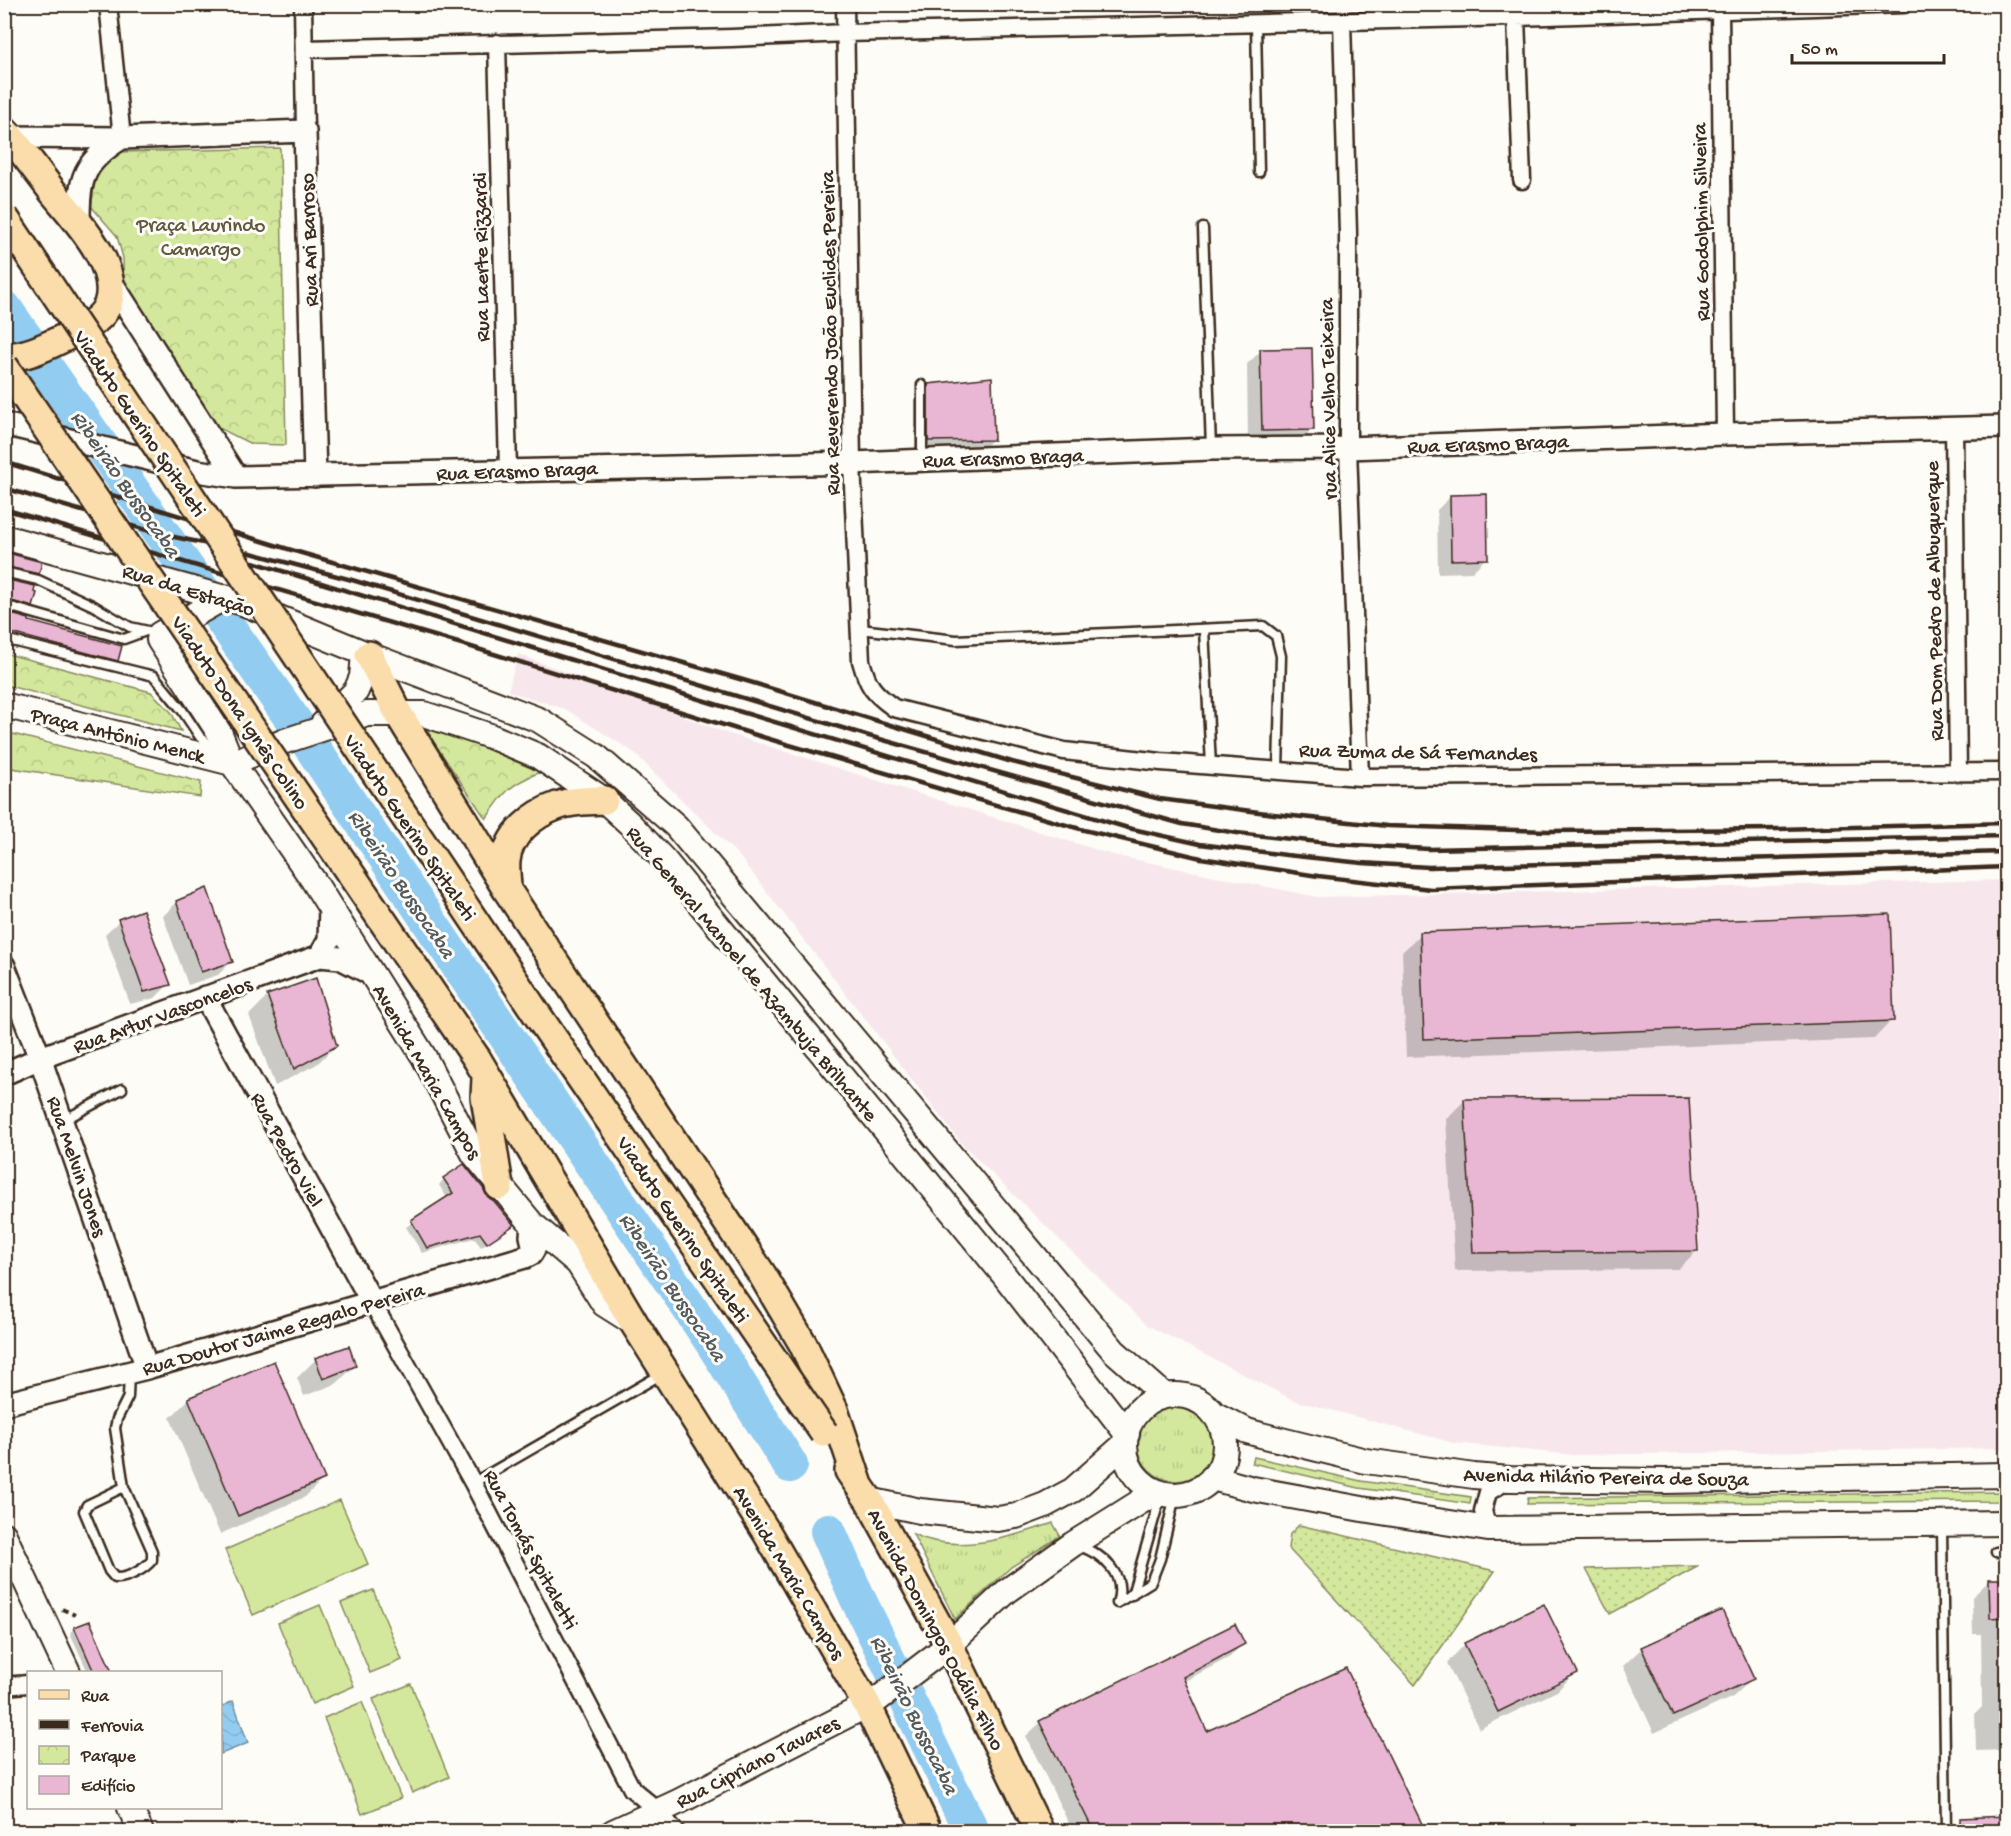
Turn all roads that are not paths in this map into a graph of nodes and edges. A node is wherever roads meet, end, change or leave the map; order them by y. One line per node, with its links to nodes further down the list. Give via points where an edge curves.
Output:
1 (108, 4): 16 (street)
2 (303, 4): 13 (street, Rua Ari Barroso)
3 (845, 4): 11 (street, Rua Reverendo João Euclides Pereira)
4 (1904, 4): 5 (street)
5 (1747, 7): 6 (street)
6 (1720, 10): 8 (street); 28 (street, Rua Godolphim Silveira)
7 (1371, 12): 8 (street); 9 (street)
8 (1516, 17): 18 (street)
9 (1342, 21): 10 (street); 29 (street, rua Alice Velho Teixeira, via 1348,233)
10 (1256, 24): 11 (street); 17 (lane)
11 (846, 33): 12 (street); 32 (street, Rua Reverendo João Euclides Pereira)
12 (497, 43): 13 (street); 33 (street, Rua Laerte Rizzardi)
13 (305, 49): 14 (street, Rua Ari Barroso)
14 (305, 131): 16 (street); 34 (street, Rua Ari Barroso)
15 (7, 134): 16 (street); 20 (main road)
16 (122, 138): 20 (street, via 98,155 85,174 79,190)
17 (1259, 172)
18 (1522, 180)
19 (4, 217): 77 (main road, Viaduto Guerino Spitaleti, bridge, via 536,1013)
20 (79, 221): 22 (main road)
21 (1203, 228): 30 (lane)
22 (110, 280): 23 (main road, via 107,306 101,316 87,327); 35 (street)
23 (17, 357): 64 (main road, Viaduto Dona Ignês Colino, bridge)
24 (922, 385): 31 (lane)
25 (4, 424): 35 (street, Rua Erasmo Braga)
26 (1954, 427): 27 (street, Rua Erasmo Braga); 28 (street, Rua Erasmo Braga); 54 (street, Rua Dom Pedro de Albuquerque)
27 (2007, 427)
28 (1725, 434): 29 (street, Rua Erasmo Braga)
29 (1348, 448): 30 (street, Rua Erasmo Braga); 55 (street, rua Alice Velho Teixeira)
30 (1211, 449): 31 (street, Rua Erasmo Braga)
31 (922, 460): 32 (street, Rua Erasmo Braga)
32 (852, 463): 33 (street, Rua Erasmo Braga); 40 (street, Rua Reverendo João Euclides Pereira)
33 (508, 469): 34 (street, Rua Erasmo Braga)
34 (315, 476): 35 (street, Rua Erasmo Braga)
35 (236, 477)
36 (4, 537): 38 (main road, Rua da Estação, via 188,587)
37 (4, 572): 42 (lane, via 38,580 119,622)
38 (218, 601): 42 (main road); 44 (main road, Rua da Estação)
39 (4, 605): 42 (lane, via 124,639)
40 (860, 629): 41 (lane, via 956,640); 45 (street, Rua Reverendo João Euclides Pereira)
41 (1204, 629): 51 (lane); 52 (lane, via 1263,626 1276,636 1281,656)
42 (153, 633): 50 (main road, Avenida Maria Campos, via 220,734)
43 (4, 639): 50 (lane, via 154,676 200,736)
44 (367, 654): 46 (main road, Rua da Estação); 48 (main road); 49 (main road, via 356,691)
45 (861, 661): 51 (street, Rua Zuma de Sá Fernandes, via 868,684 894,708 1064,751)
46 (464, 690): 74 (main road, Rua General Manoel de Azambuja Brilhante, via 539,720 596,756 676,826 1114,1351)
47 (4, 705): 50 (main road, Praça Antônio Menck)
48 (398, 713): 49 (main road, Rua General Manoel de Azambuja Brilhante, via 367,714); 56 (main road, Rua General Manoel de Azambuja Brilhante, via 424,714 538,756); 57 (main road)
49 (316, 730): 50 (main road, Rua General Manoel de Azambuja Brilhante)
50 (232, 763): 58 (main road, Avenida Maria Campos)
51 (1211, 766): 52 (street, Rua Zuma de Sá Fernandes)
52 (1278, 771): 55 (street, Rua Zuma de Sá Fernandes)
53 (2007, 772): 54 (street, Rua Zuma de Sá Fernandes)
54 (1958, 773): 55 (street, Rua Zuma de Sá Fernandes)
55 (1360, 777)
56 (604, 800): 57 (main road, via 557,805 528,821 513,840 506,860); 78 (main road, Rua General Manoel de Azambuja Brilhante, via 664,861 1004,1275)
57 (507, 891): 84 (main road, via 763,1276 798,1335 834,1410)
58 (330, 908): 59 (street, via 329,940); 61 (main road, Avenida Maria Campos)
59 (320, 956): 61 (street, via 340,958); 62 (street, Rua Artur Vasconcelos)
60 (4, 966): 63 (street, Rua Melvin Jones)
61 (373, 975): 68 (main road, Avenida Maria Campos, via 424,1057 474,1154)
62 (205, 997): 63 (street, Rua Artur Vasconcelos); 70 (street, Rua Pedro Viel)
63 (40, 1058): 65 (street, Rua Artur Vasconcelos); 67 (street, Rua Melvin Jones)
64 (482, 1066): 68 (main road); 71 (main road, Avenida Maria Campos)
65 (4, 1074)
66 (122, 1089): 67 (lane)
67 (62, 1122): 72 (street, Rua Melvin Jones)
68 (499, 1186): 69 (main road, Avenida Maria Campos)
69 (532, 1224): 70 (street, Rua Doutor Jaime Regalo Pereira, via 534,1249 525,1257); 71 (main road, Avenida Maria Campos, via 578,1263 604,1304)
70 (372, 1302): 72 (street, Rua Doutor Jaime Regalo Pereira); 82 (street, Rua Tomás Spitaletti)
71 (634, 1323): 73 (main road, Avenida Maria Campos)
72 (138, 1371): 75 (street, Rua Doutor Jaime Regalo Pereira); 83 (lane, via 115,1428)
73 (666, 1372): 82 (lane); 98 (main road, Avenida Maria Campos)
74 (1165, 1396): 76 (main road, via 1192,1398); 78 (main road, via 1140,1410)
75 (4, 1404)
76 (1214, 1414): 80 (main road, via 1224,1440 1224,1454); 81 (main road, Avenida Hilário Pereira de Souza, via 1261,1436 1366,1461)
77 (824, 1433): 84 (main road, Avenida Domingos Odália Filho)
78 (1126, 1439): 84 (main road, via 1072,1490 1016,1516 998,1519 920,1511); 85 (main road, via 1126,1456 1137,1478)
79 (2007, 1475): 81 (main road, Avenida Hilário Pereira de Souza, via 1665,1481)
80 (1212, 1478): 85 (main road, via 1196,1491); 88 (main road, via 1253,1489)
81 (1510, 1479): 88 (street, via 1488,1492 1483,1511)
82 (473, 1482): 100 (street, Rua Tomás Spitaletti, via 632,1789)
83 (124, 1487): 83 (lane, via 153,1560 115,1578 84,1511 87,1505)
84 (864, 1493): 94 (main road, Avenida Domingos Odália Filho)
85 (1164, 1494): 90 (main road); 93 (lane); 93 (lane, via 1157,1568 1151,1582)
86 (1942, 1524): 87 (main road); 88 (main road); 106 (lane)
87 (2004, 1525)
88 (1488, 1529)
89 (4, 1535): 95 (main road)
90 (1073, 1544): 93 (lane, via 1095,1552 1113,1570 1120,1595 1117,1603); 94 (main road, via 1007,1591)
91 (2007, 1551): 92 (lane)
92 (1996, 1552)
93 (1132, 1595)
94 (944, 1649): 98 (main road, Rua Cipriano Tavares); 105 (main road, Avenida Domingos Odália Filho)
95 (68, 1671)
96 (27, 1684): 97 (street)
97 (4, 1686)
98 (872, 1702): 100 (main road, Rua Cipriano Tavares); 104 (main road, Avenida Maria Campos)
99 (130, 1809): 102 (main road)
100 (658, 1811): 101 (main road, Rua Cipriano Tavares); 103 (street, Rua Tomás Spitaletti)
101 (617, 1831)
102 (141, 1832)
103 (676, 1832)
104 (928, 1832)
105 (1040, 1832)
106 (1946, 1832)

